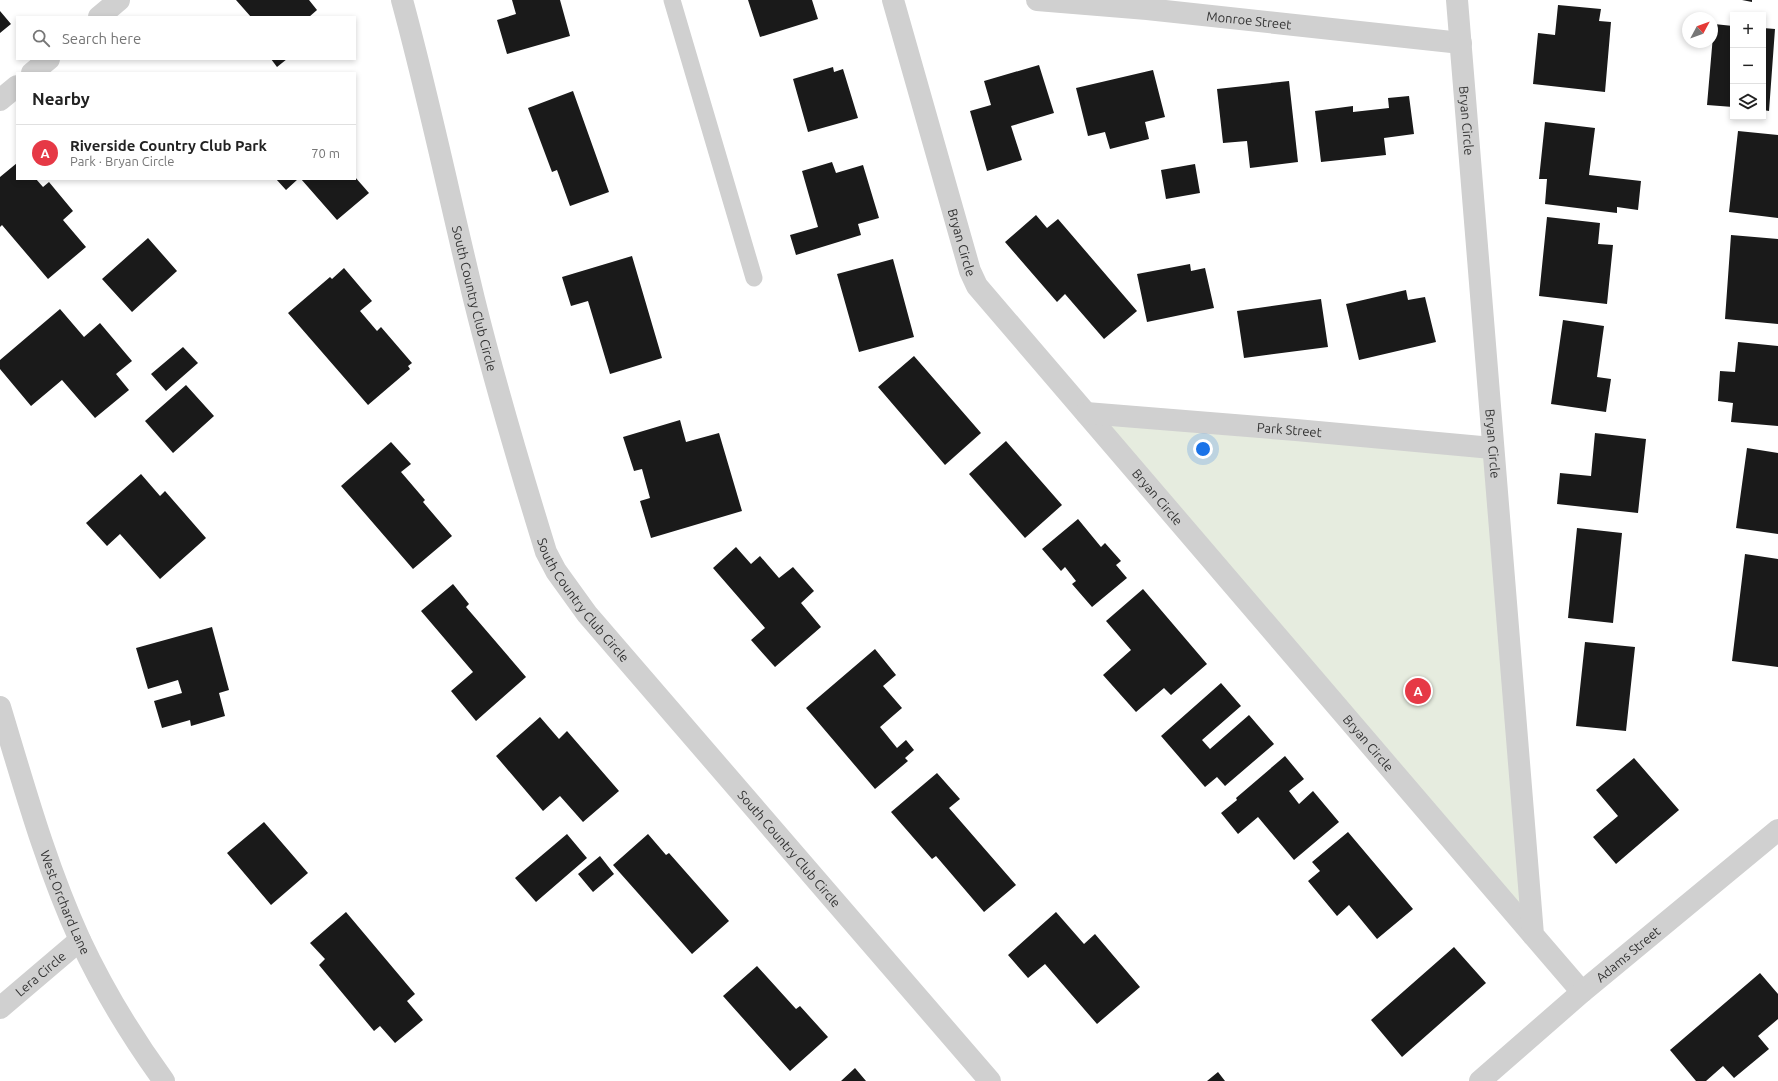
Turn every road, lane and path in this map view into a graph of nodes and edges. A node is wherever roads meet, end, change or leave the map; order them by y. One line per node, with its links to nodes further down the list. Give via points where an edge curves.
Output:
1 (119, 0): 7 (street)
2 (402, 0): 23 (street, South Country Club Circle, via 497,387 546,552 556,571 587,614)
3 (672, 0): 13 (lane)
4 (893, 0): 14 (street, Bryan Circle, via 970,271 977,286)
5 (1037, 0): 8 (street, Monroe Street, via 1147,9)
6 (1457, 0): 8 (street, Bryan Circle)
7 (100, 16)
8 (1461, 43): 15 (street, Bryan Circle)
9 (48, 60): 10 (street)
10 (33, 72)
11 (16, 87): 12 (street)
12 (0, 100)
13 (754, 278)
14 (1086, 413): 15 (street, Park Street); 18 (street, Bryan Circle)
15 (1492, 448): 18 (street, Bryan Circle)
16 (0, 707): 19 (street, West Orchard Lane, via 33,816)
17 (1778, 830): 20 (street, Adams Street)
18 (1533, 935): 20 (street, Bryan Circle)
19 (80, 940): 21 (street, Lera Circle); 22 (street, West Orchard Lane, via 118,1012)
20 (1582, 992): 24 (street, Adams Street)
21 (0, 1008)
22 (164, 1081)
23 (990, 1081)
24 (1480, 1081)

